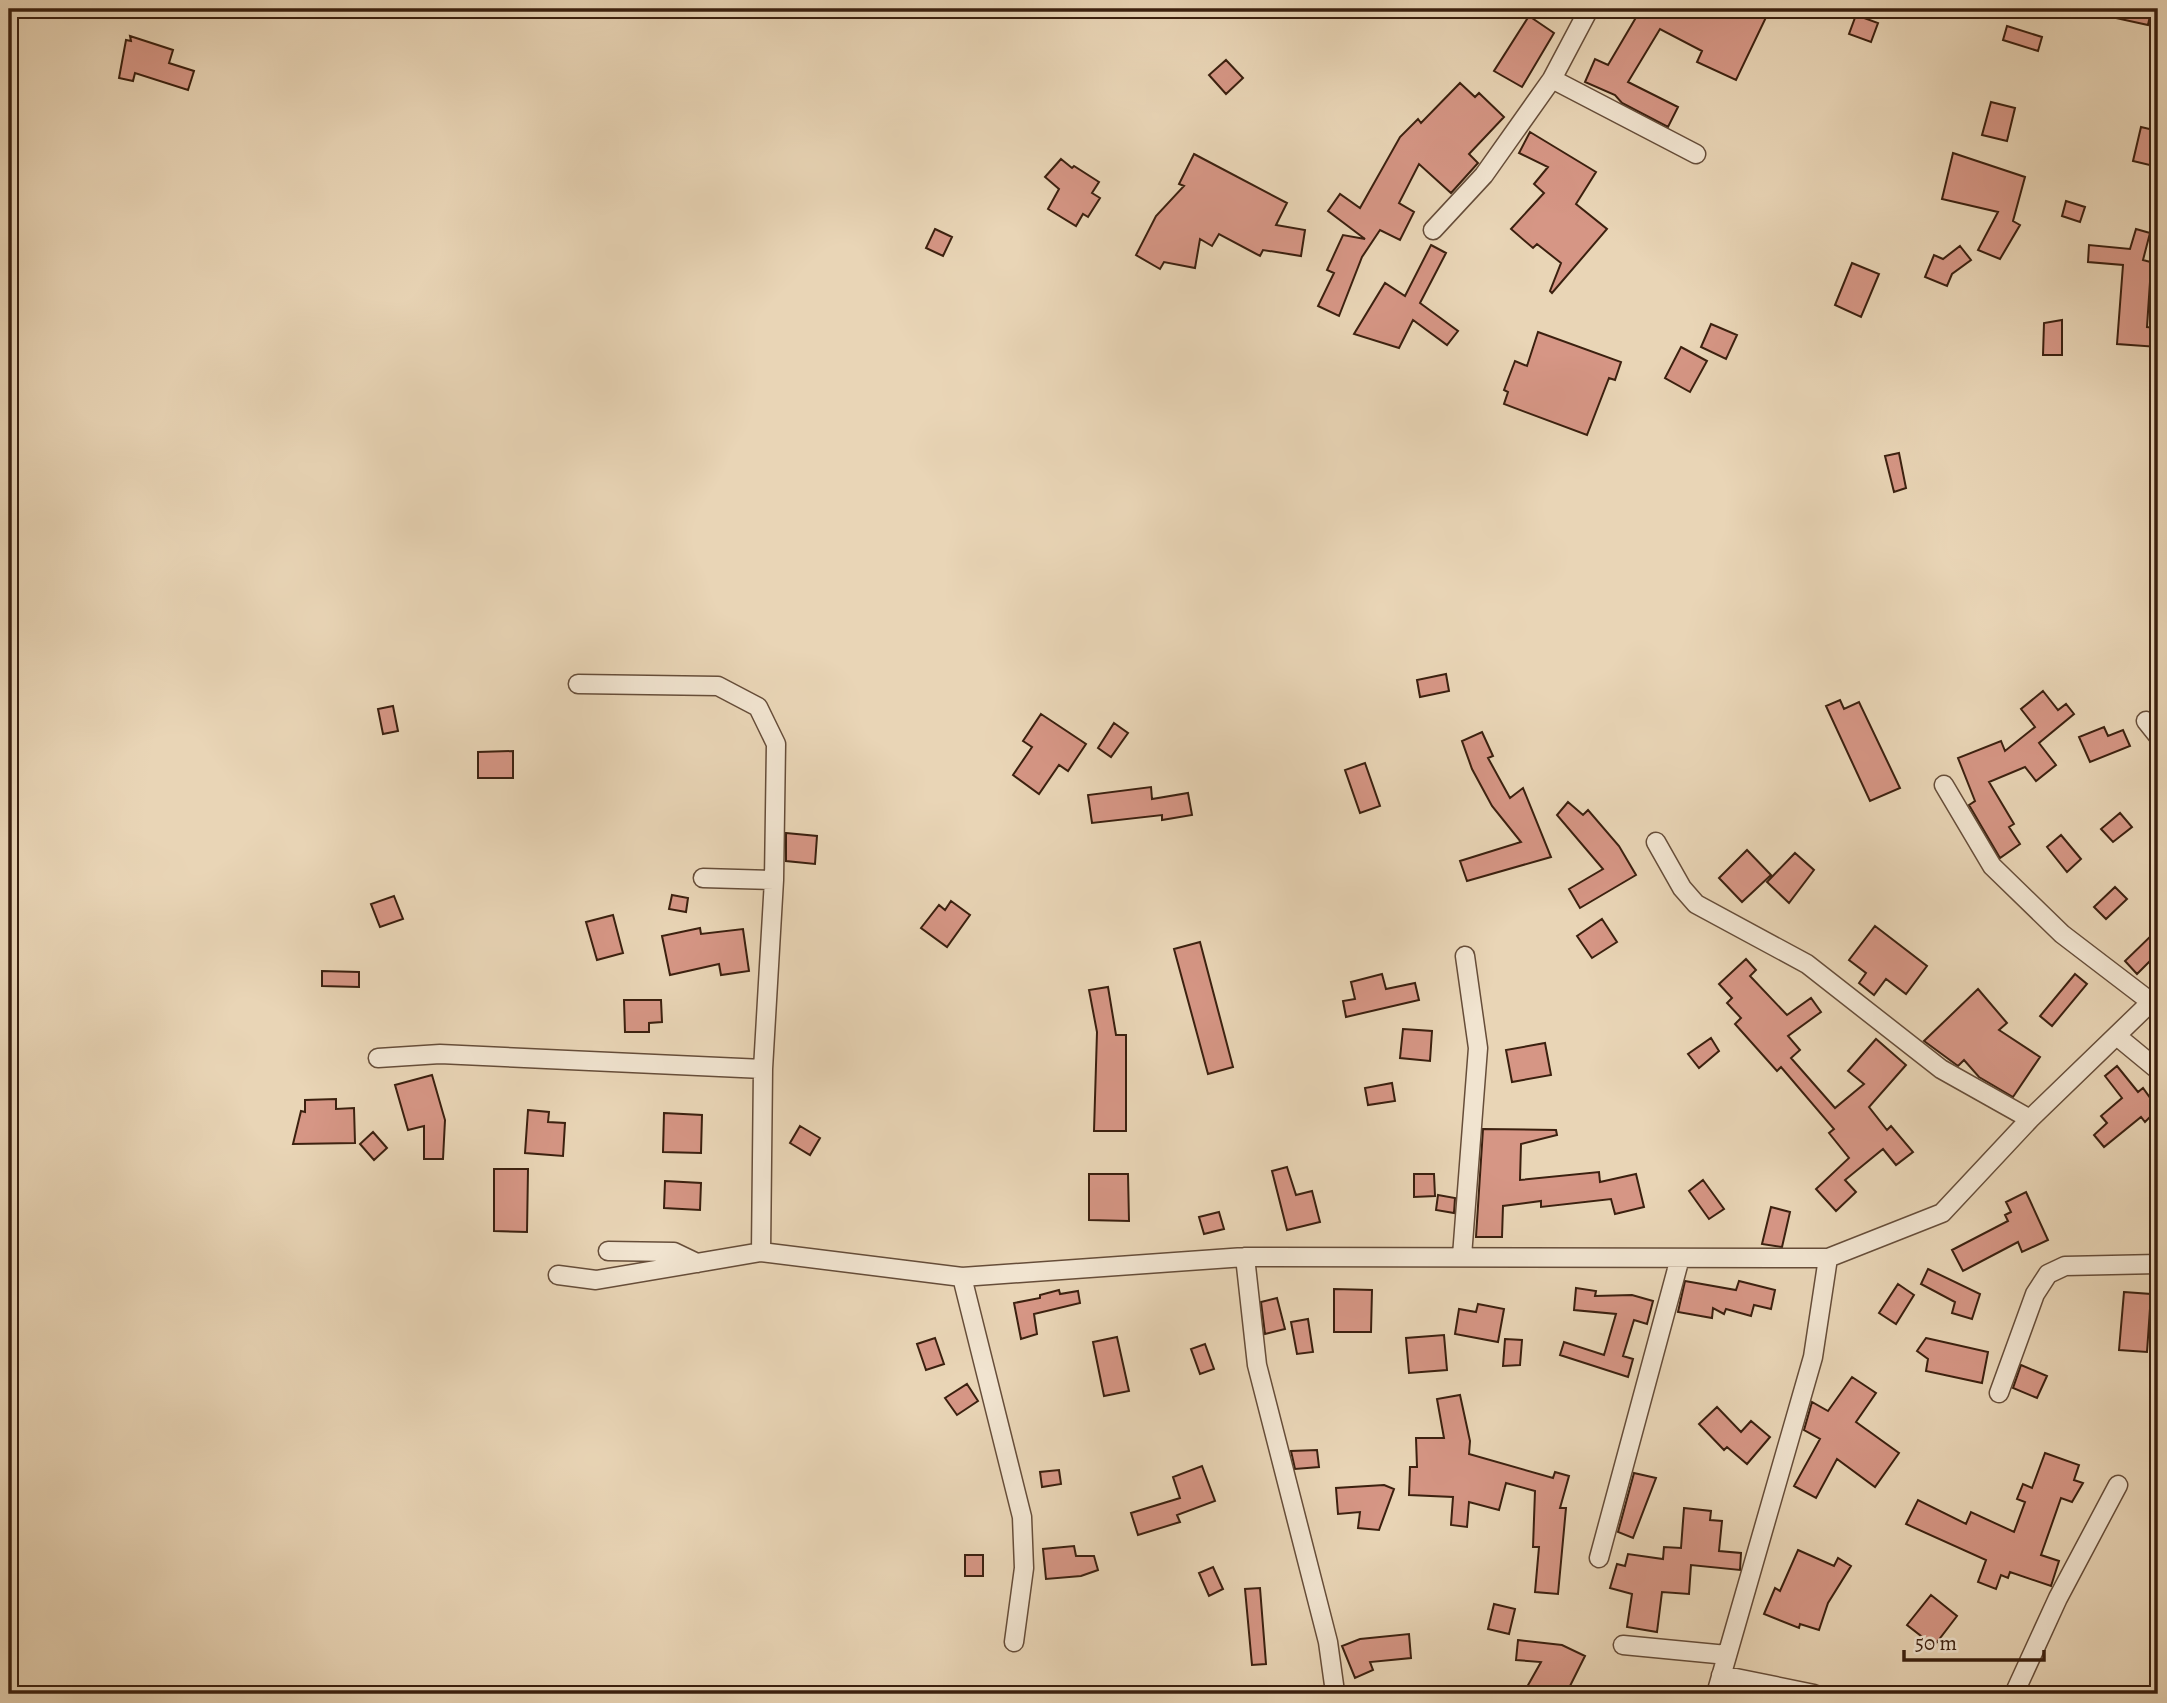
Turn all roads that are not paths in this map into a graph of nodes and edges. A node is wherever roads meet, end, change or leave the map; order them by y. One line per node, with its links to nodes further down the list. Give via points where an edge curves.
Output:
1 (1590, 9): 2 (street)
2 (1552, 79): 3 (street); 4 (street, via 1484,175)
3 (1696, 154)
4 (1433, 230)
5 (578, 684): 11 (street, via 719,686 758,707 776,744)
6 (2146, 721): 7 (street)
7 (2158, 736)
8 (1944, 785): 13 (street, via 1992,866 2062,934)
9 (1656, 842): 18 (street, via 1696,904 1807,964 1941,1069)
10 (703, 878): 11 (street)
11 (774, 880): 16 (street)
12 (1465, 956): 21 (street, via 1478,1048)
13 (2155, 1001): 14 (street)
14 (2118, 1037): 17 (street); 18 (street)
15 (378, 1058): 16 (street, via 440,1054)
16 (763, 1069): 20 (street)
17 (2158, 1070)
18 (2031, 1119): 24 (street, via 1941,1213)
19 (608, 1251): 25 (street, via 674,1252)
20 (761, 1252): 25 (street); 28 (street)
21 (1462, 1256): 22 (street); 23 (street)
22 (1245, 1257): 28 (street); 36 (street, via 1257,1365 1328,1642)
23 (1679, 1258): 24 (street); 31 (street)
24 (1828, 1258): 34 (street, via 1813,1357)
25 (697, 1263): 27 (street, via 596,1280)
26 (2158, 1264): 29 (street, via 2065,1266 2048,1274 2035,1294)
27 (558, 1275)
28 (962, 1278): 32 (street, via 1022,1517 1024,1568)
29 (1999, 1393)
30 (2118, 1485): 39 (street)
31 (1599, 1559)
32 (1014, 1642)
33 (1623, 1645): 34 (street)
34 (1727, 1655): 35 (street)
35 (1721, 1675): 37 (street); 38 (street)
36 (1335, 1692)
37 (1716, 1694)
38 (1814, 1694)
39 (2014, 1694)

